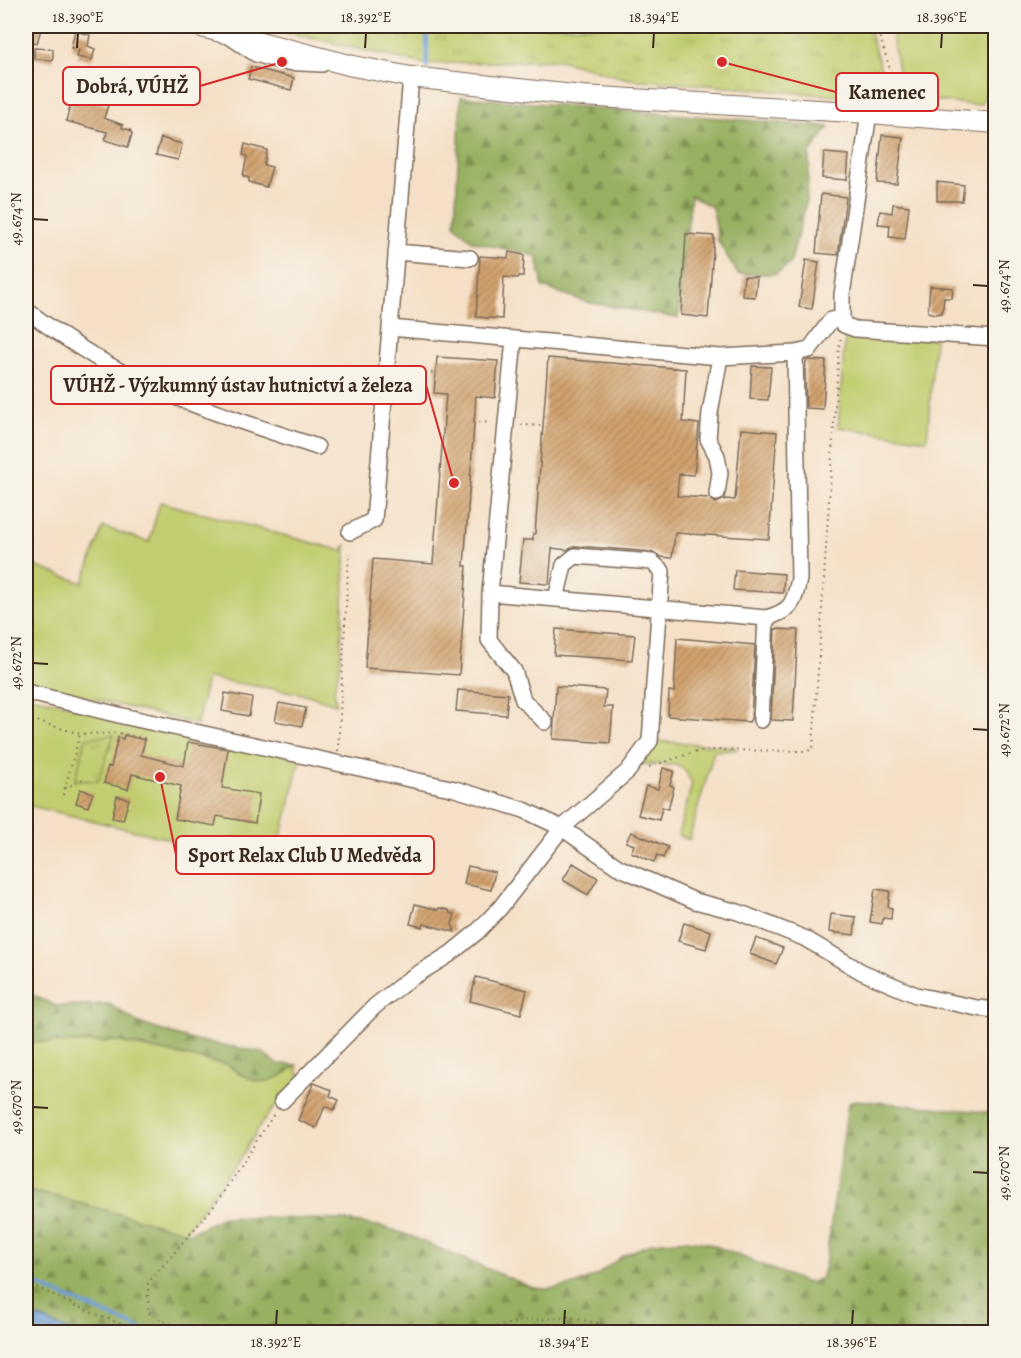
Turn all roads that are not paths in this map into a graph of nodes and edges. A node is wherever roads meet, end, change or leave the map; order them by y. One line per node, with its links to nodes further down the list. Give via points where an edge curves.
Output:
1 (198, 26): 2 (main road)
2 (411, 77): 3 (main road, via 582,96); 5 (street)
3 (869, 113): 4 (main road); 8 (street, via 842,295)
4 (996, 123)
5 (396, 252): 6 (street); 9 (street)
6 (470, 258)
7 (26, 310): 14 (street, via 74,345 150,387)
8 (842, 318): 10 (street, via 844,325 855,329); 12 (street, via 831,320 809,350)
9 (390, 328): 11 (street); 16 (street, via 374,520)
10 (996, 338)
11 (514, 339): 13 (street); 17 (street)
12 (795, 353): 13 (street); 20 (street, via 799,579 795,600 782,614)
13 (720, 357): 15 (street, via 708,439 720,473)
14 (317, 447)
15 (717, 493)
16 (350, 532)
17 (490, 592): 18 (street); 23 (street, via 489,640 514,671 523,700)
18 (556, 599): 19 (street); 19 (street, via 564,565 575,556 652,562 662,571)
19 (659, 608): 20 (street); 24 (street, via 650,741 628,771)
20 (766, 618): 22 (street)
21 (26, 692): 24 (street, via 455,789 524,810)
22 (761, 720)
23 (545, 722)
24 (562, 828): 25 (street, via 618,867 695,901 738,912 804,938 862,972 915,995); 26 (street, via 477,932 375,1006)
25 (996, 1010)
26 (282, 1101)

